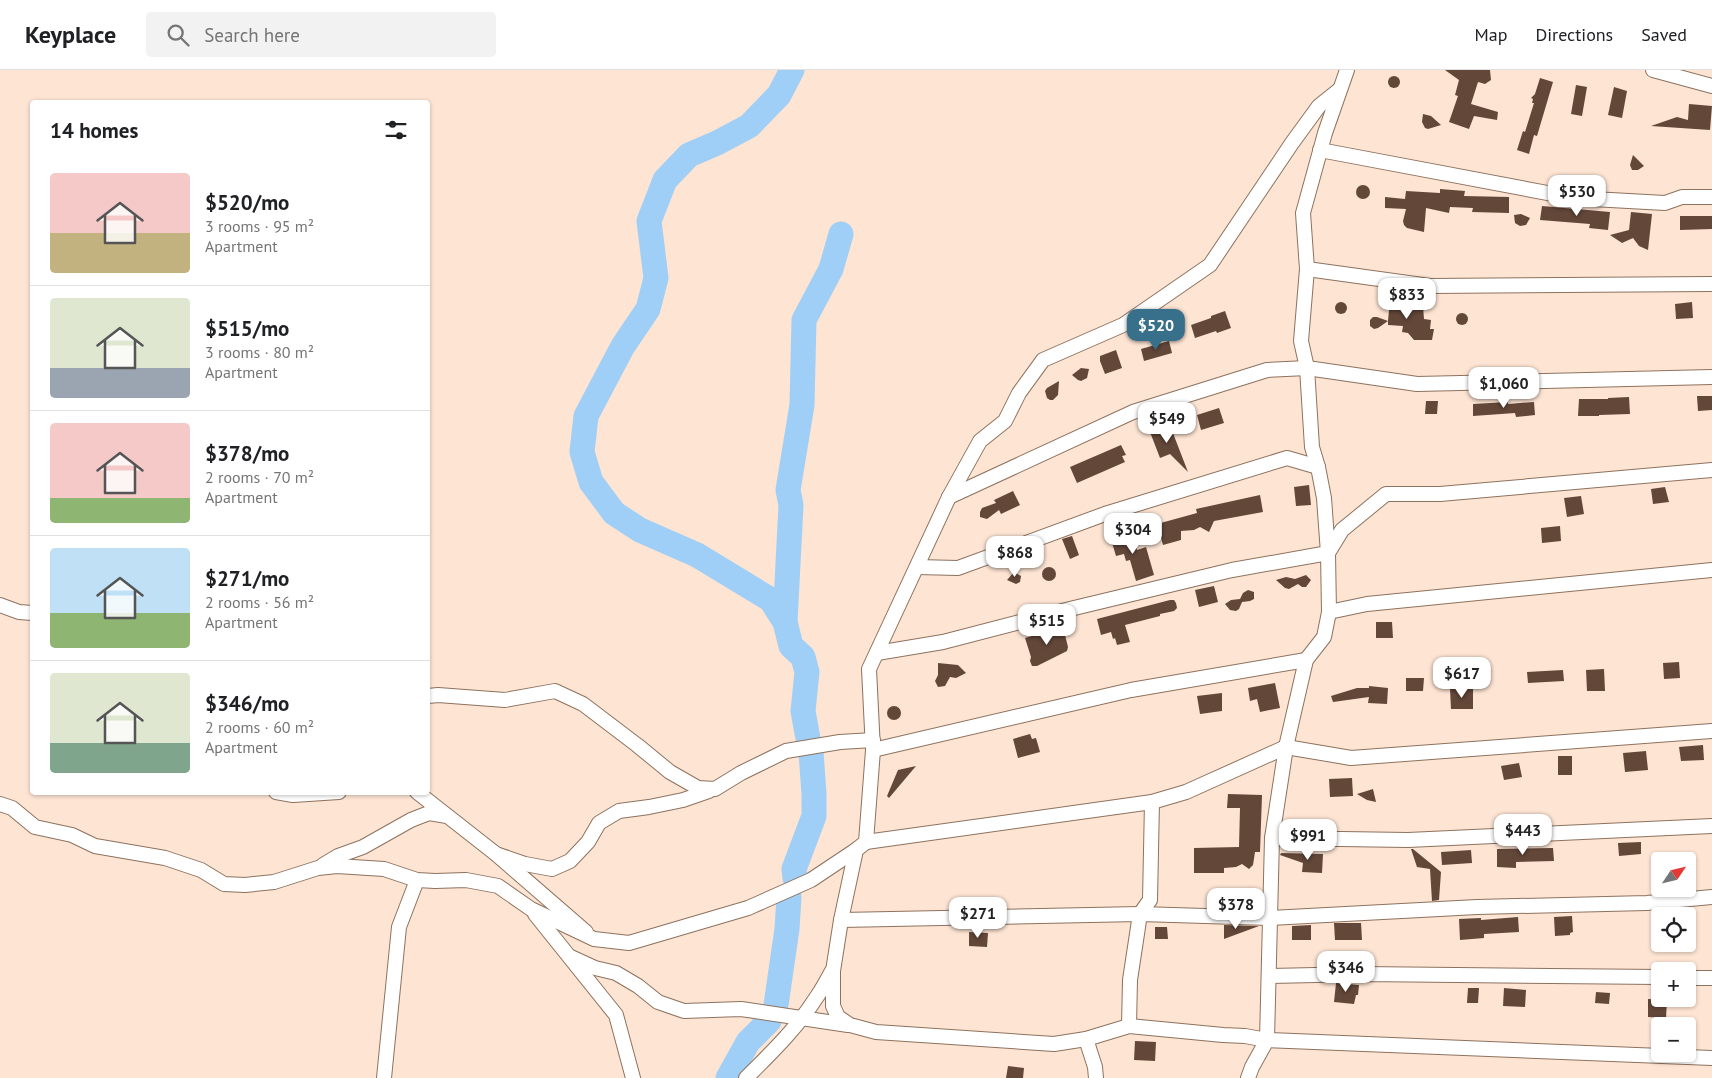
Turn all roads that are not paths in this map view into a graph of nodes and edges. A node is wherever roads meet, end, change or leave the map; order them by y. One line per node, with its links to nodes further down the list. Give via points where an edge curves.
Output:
1 (1347, 70): 4 (street)
2 (1653, 70): 3 (street)
3 (1712, 86)
4 (1339, 90): 5 (street); 13 (street, via 1319,106 1210,265 1124,326 1044,360 1019,393 1005,421 980,441)
5 (1320, 150): 6 (street, via 1574,198 1665,203 1682,197); 7 (street, via 1304,213)
6 (1712, 197)
7 (1306, 269): 8 (street, via 1430,286); 9 (street, via 1301,341)
8 (1712, 284)
9 (1307, 368): 10 (street, via 1416,384); 11 (street, via 1312,447); 13 (street, via 1267,370 1133,412)
10 (1712, 377)
11 (1318, 466): 14 (street); 15 (street, via 1287,458 1105,514 958,568)
12 (1712, 470): 14 (street, via 1440,494 1386,494 1342,530)
13 (949, 497): 15 (street)
14 (1328, 553): 18 (street); 20 (street, via 1232,570 943,642)
15 (917, 567): 20 (street)
16 (1712, 570): 18 (street, via 1367,604)
17 (0, 605): 19 (street)
18 (1329, 612): 21 (street, via 1324,637)
19 (30, 613)
20 (877, 653): 24 (street, via 869,669)
21 (1306, 660): 24 (street, via 1132,690); 25 (street)
22 (430, 696): 26 (street, via 506,700 555,691 584,704 670,772 698,788)
23 (1712, 731): 25 (street, via 1351,758)
24 (873, 745): 26 (street, via 840,742 786,751); 33 (street)
25 (1286, 747): 28 (street, via 1186,792); 32 (street)
26 (715, 789): 34 (street, via 683,800 619,810 600,823 570,861 552,869)
27 (422, 795): 30 (street)
28 (1152, 802): 33 (street); 39 (street, via 1150,900)
29 (0, 804): 35 (street, via 12,808 35,827 72,835 95,846 165,858 201,870 224,884 274,882)
30 (448, 816): 34 (street); 35 (street, via 429,814 411,820)
31 (1712, 826): 32 (street, via 1408,840)
32 (1272, 838): 40 (street)
33 (861, 846): 41 (street); 42 (street, via 812,880 748,908 628,943)
34 (496, 854): 42 (street)
35 (318, 868): 36 (street, via 384,869)
36 (417, 880): 38 (street, via 466,880 498,886); 55 (street, via 399,926)
37 (1712, 897): 40 (street, via 1647,903 1477,907)
38 (531, 909): 42 (street); 43 (street)
39 (1140, 914): 40 (street); 41 (street); 51 (street, via 1130,980)
40 (1270, 918): 45 (street)
41 (841, 920): 44 (street)
42 (594, 939)
43 (571, 957): 49 (street, via 616,973 658,1002 684,1012 741,1009); 56 (street, via 616,1015)
44 (832, 971): 49 (street); 50 (street, via 833,1006 838,1016)
45 (1269, 976): 46 (street); 53 (street)
46 (1651, 977)
47 (1696, 978): 48 (street)
48 (1712, 978)
49 (802, 1017): 50 (street); 57 (street)
50 (850, 1025): 52 (street, via 876,1032 1054,1044)
51 (1128, 1026): 52 (street); 53 (street)
52 (1086, 1039): 58 (street)
53 (1267, 1040): 54 (street); 59 (street)
54 (1712, 1058)
55 (384, 1078)
56 (633, 1078)
57 (746, 1078)
58 (1096, 1078)
59 (1248, 1078)

